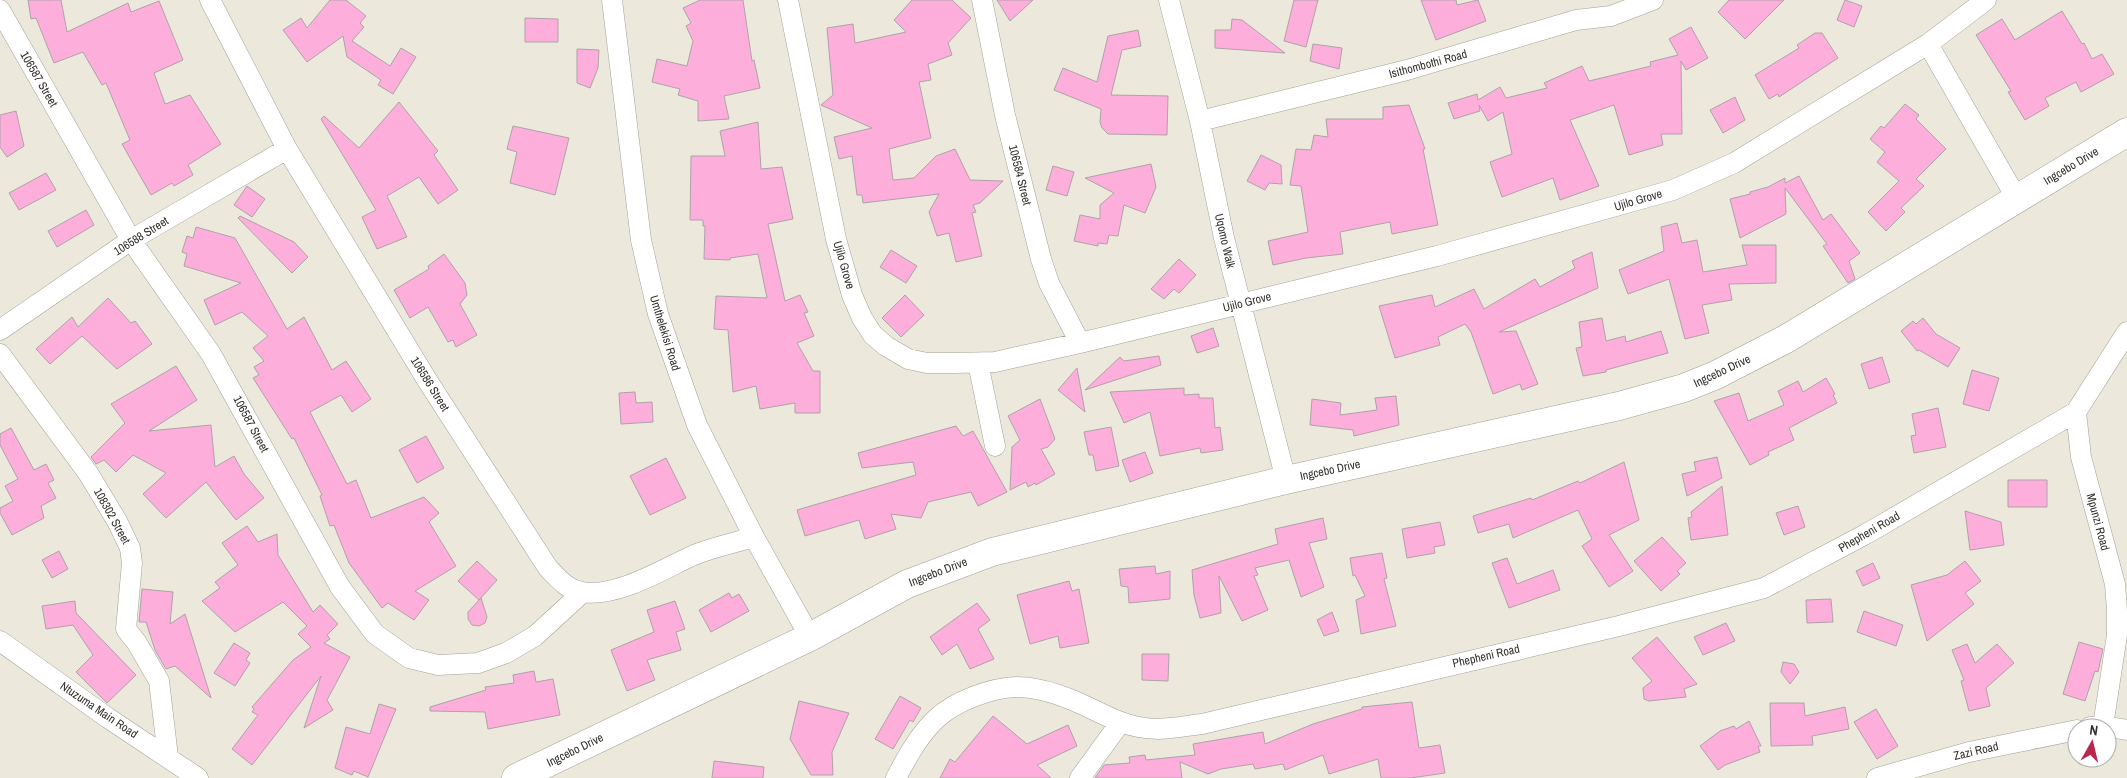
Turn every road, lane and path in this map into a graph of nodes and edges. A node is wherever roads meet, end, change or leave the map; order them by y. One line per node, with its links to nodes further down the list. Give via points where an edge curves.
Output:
1 (210, 0): 12 (street, 106586 Street)
2 (612, 0): 24 (street, Umthelekisi Road, via 641,240 651,285 667,342 697,425)
3 (788, 0): 20 (street, Ujilo Grove, via 836,240 862,318 873,335 908,358 927,363)
4 (982, 0): 18 (street, 106584 Street, via 1005,115 1040,259)
5 (1169, 0): 10 (street, Uqomo Walk)
6 (1653, 0): 10 (street, Isithombothi Road, via 1611,16 1576,20 1414,68)
7 (1986, 0): 9 (street, Ujilo Grove)
8 (0, 10): 14 (street, 106587 Street)
9 (1928, 44): 13 (street); 15 (street, Ujilo Grove, via 1734,163 1673,190 1437,256)
10 (1200, 122): 15 (street, Uqomo Walk)
11 (2127, 132): 13 (main road, Ingcebo Drive)
12 (287, 149): 14 (street, 106588 Street); 25 (street, 106586 Street, via 427,380 548,568 569,588)
13 (2017, 199): 23 (main road, Ingcebo Drive, via 1786,339 1684,388 1619,406)
14 (132, 240): 16 (street, 106588 Street); 25 (street, 106587 Street, via 211,354 340,587 375,634 408,658 438,665 478,663 506,653 535,636)
15 (1240, 304): 18 (street, Ujilo Grove); 23 (street, Uqomo Walk)
16 (0, 330)
17 (2127, 332): 21 (street)
18 (1080, 343): 20 (street, Ujilo Grove)
19 (0, 354): 31 (street, 108302 Street, via 88,473 130,548 132,564 126,629 159,680)
20 (978, 363): 22 (street)
21 (2076, 412): 28 (street, Mpunzi Road, via 2081,457 2115,584 2117,610 2117,635); 29 (street, Phepheni Road, via 1866,534 1764,588 1619,626 1202,724 1147,729)
22 (995, 446)
23 (1286, 480): 26 (main road, Ingcebo Drive, via 992,552 907,584)
24 (754, 537): 25 (street, via 696,554 643,579 606,591); 26 (street, Umthelekisi Road)
25 (583, 592)
26 (810, 637): 33 (main road, Ingcebo Drive)
27 (0, 642): 31 (street, Ntuzuma Main Road)
28 (2096, 718)
29 (1120, 723): 34 (street, Phepheni Road, via 1072,700 1046,692 1017,687 1002,689 961,703 937,718 911,750); 35 (street)
30 (2067, 732): 36 (street, Zazi Road, via 1969,752)
31 (168, 757): 32 (street, Ntuzuma Main Road)
32 (198, 778)
33 (516, 778)
34 (896, 778)
35 (1080, 778)
36 (1877, 778)

